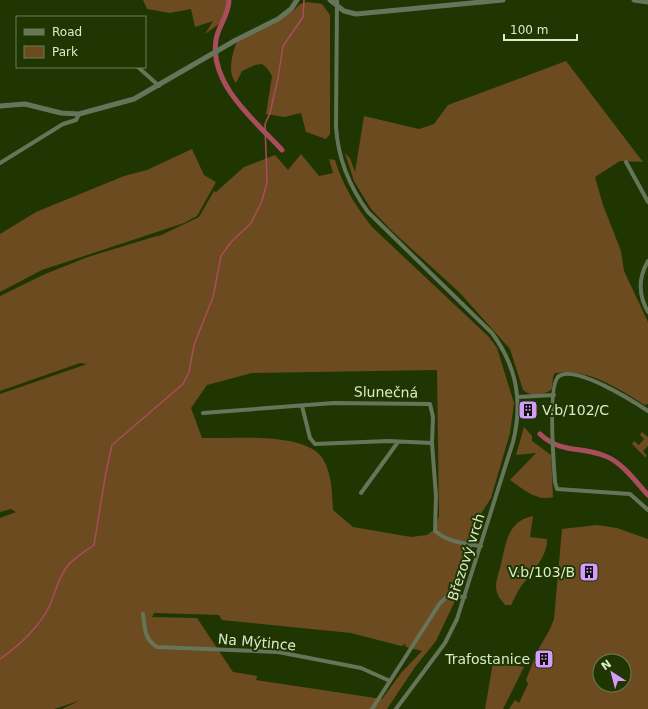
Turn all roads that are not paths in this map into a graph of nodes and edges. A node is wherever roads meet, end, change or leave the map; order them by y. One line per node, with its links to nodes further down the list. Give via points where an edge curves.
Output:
1 (297, 0): 9 (street, via 291,9 278,19 222,48)
2 (330, 0): 7 (street)
3 (337, 0): 7 (street, Březový vrch)
4 (503, 0): 7 (street, via 356,14)
5 (634, 0): 6 (street)
6 (648, 2)
7 (337, 6): 18 (street, Březový vrch, via 336,133 338,148 354,192 368,212 492,333 504,350 513,371)
8 (139, 68): 9 (street)
9 (159, 86): 11 (street, via 134,99)
10 (0, 106): 11 (street, via 25,104 61,113)
11 (79, 114): 13 (street, via 76,120 63,124)
12 (626, 162): 14 (street)
13 (0, 163)
14 (648, 202)
15 (648, 261): 16 (street, via 642,274 641,290)
16 (648, 312)
17 (554, 395): 18 (street); 20 (street, via 557,378 569,374 599,382); 25 (street, via 552,447 558,489 630,494)
18 (518, 397): 26 (street, Březový vrch, via 516,429)
19 (302, 406): 21 (street, Slunečná); 22 (street, via 310,438 315,444); 23 (street, Slunečná, via 334,403 430,404 433,417)
20 (648, 411)
21 (203, 413)
22 (398, 442): 23 (street); 24 (street)
23 (432, 443): 26 (street, Slunečná, via 436,496 435,531 460,543)
24 (361, 493)
25 (648, 510)
26 (481, 546): 27 (street, Březový vrch)
27 (465, 598): 29 (street, via 448,596 440,602); 31 (street, Březový vrch, via 445,643)
28 (143, 614): 29 (street, Na Mýtince, via 146,637 157,647 278,652 361,668)
29 (390, 681): 30 (street)
30 (372, 709)
31 (397, 709)

